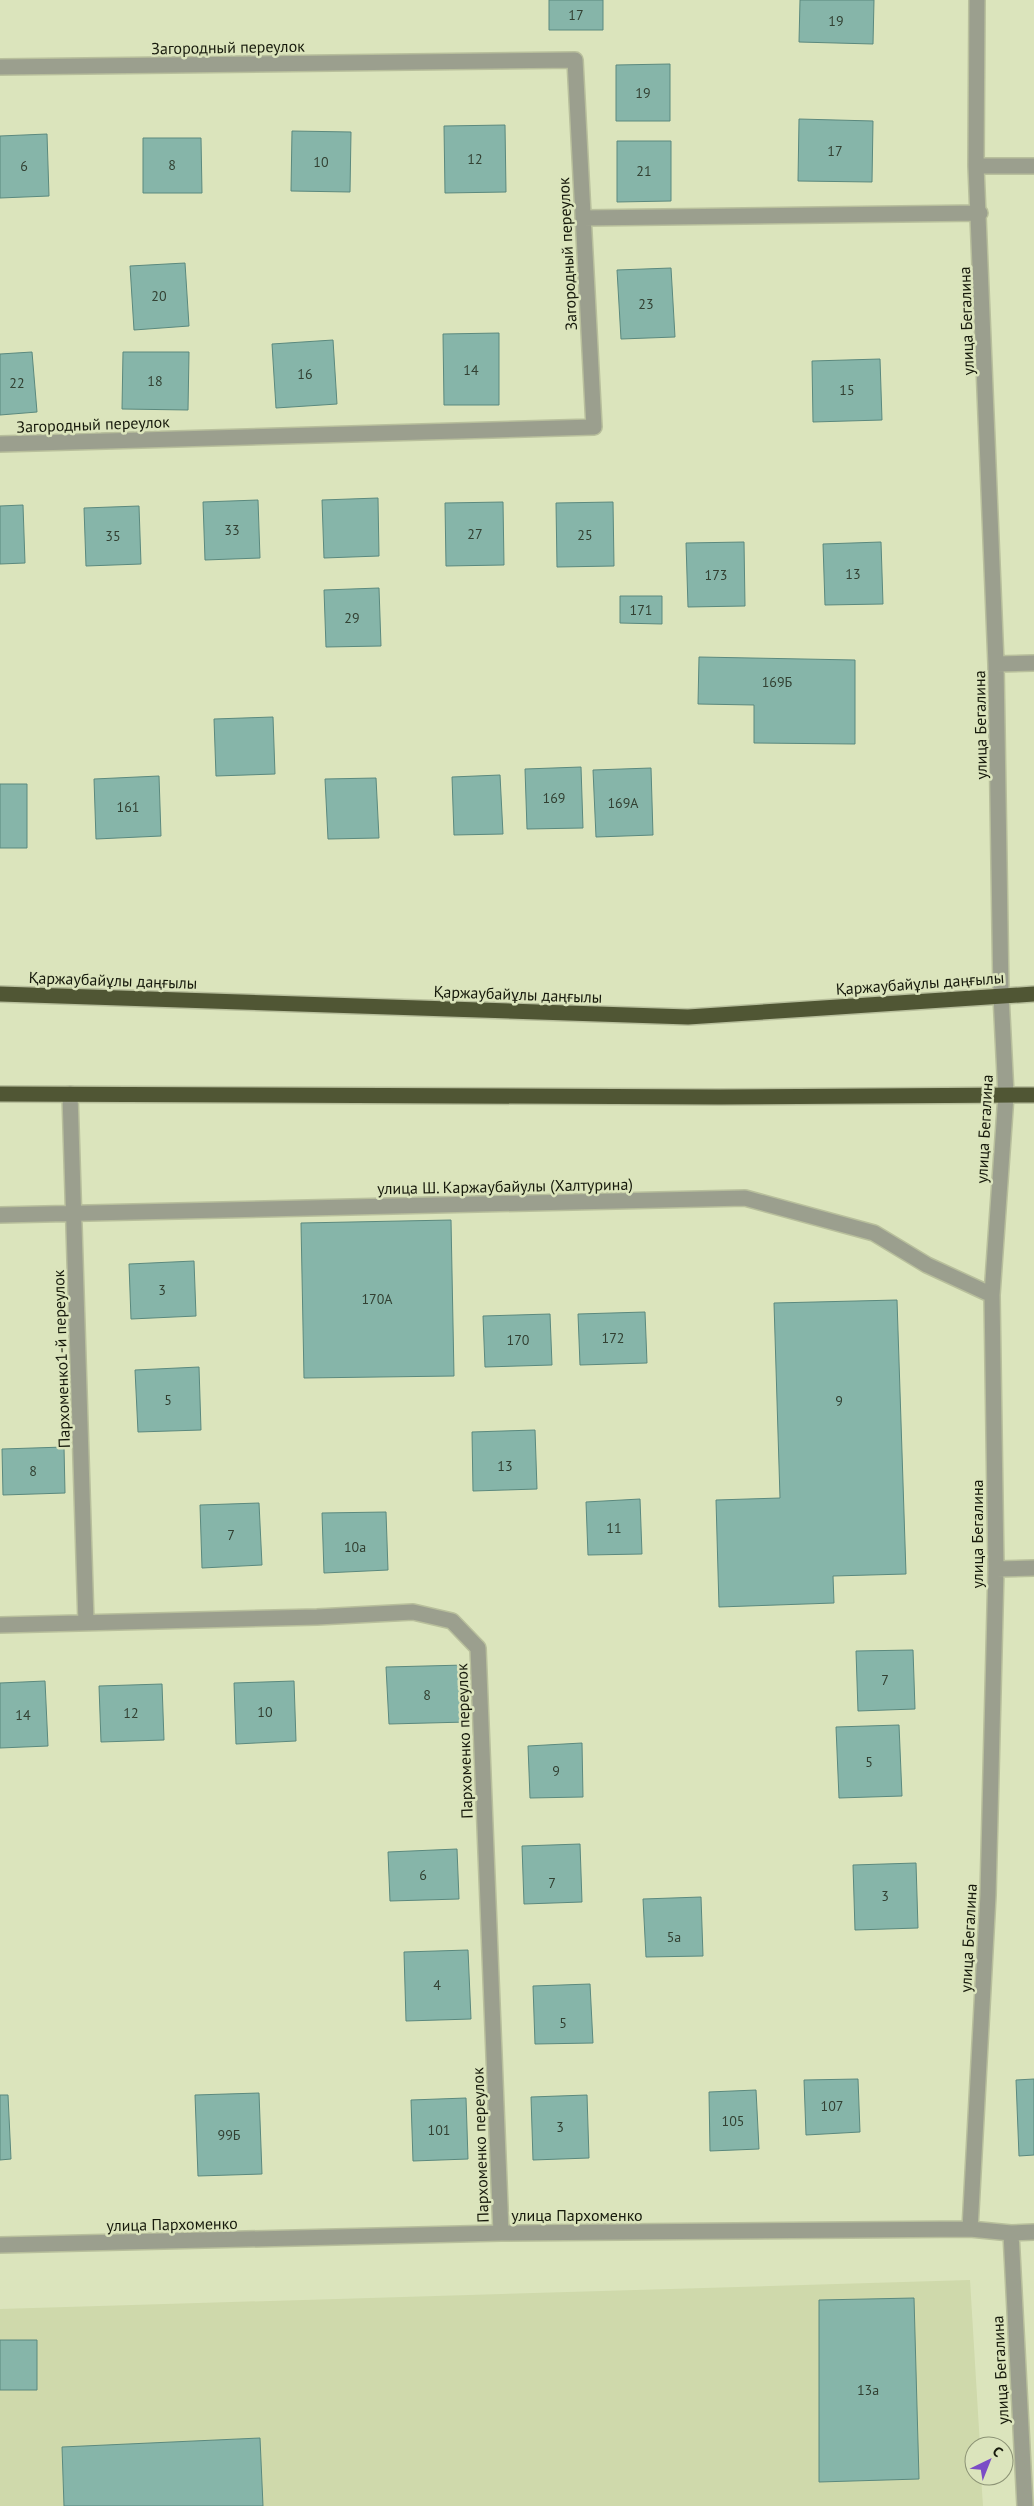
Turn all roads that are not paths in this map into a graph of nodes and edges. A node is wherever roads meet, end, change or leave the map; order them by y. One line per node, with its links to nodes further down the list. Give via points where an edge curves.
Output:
1 (977, 0): 3 (street, улица Бегалина)
2 (0, 67): 6 (street, Загородный переулок, via 575,60)
3 (976, 166): 4 (street); 5 (street, улица Бегалина)
4 (1034, 166)
5 (980, 213): 6 (street); 8 (street, улица Бегалина)
6 (583, 218): 7 (street, Загородный переулок, via 594,427)
7 (0, 444)
8 (996, 664): 9 (street); 12 (street, улица Бегалина)
9 (1034, 664)
10 (0, 994): 12 (highway, Қаржаубайұлы даңғылы, via 688,1017)
11 (1034, 994): 12 (highway, Қаржаубайұлы даңғылы)
12 (1001, 995): 16 (street, улица Бегалина)
13 (0, 1094): 14 (highway)
14 (70, 1094): 16 (highway); 17 (street, Пархоменко1-й переулок)
15 (1034, 1094): 16 (highway)
16 (1006, 1095): 19 (street, улица Бегалина)
17 (74, 1213): 18 (street, улица Ш. Каржаубайулы (Халтурина)); 19 (street, улица Ш. Каржаубайулы (Халтурина), via 745,1198 874,1233 927,1265); 22 (street, Пархоменко1-й переулок)
18 (0, 1215)
19 (992, 1295): 20 (street, улица Бегалина)
20 (996, 1568): 21 (street); 24 (street, улица Бегалина, via 988,1895)
21 (1034, 1568)
22 (86, 1623): 23 (street, Пархоменко переулок); 26 (street, Пархоменко переулок, via 413,1612 452,1621 478,1648)
23 (0, 1625)
24 (970, 2229): 26 (street, улица Пархоменко); 27 (street, улица Пархоменко)
25 (1034, 2232): 27 (street, улица Пархоменко)
26 (501, 2233): 28 (street, улица Пархоменко)
27 (1011, 2233): 29 (street, улица Бегалина)
28 (0, 2246)
29 (1025, 2506)

